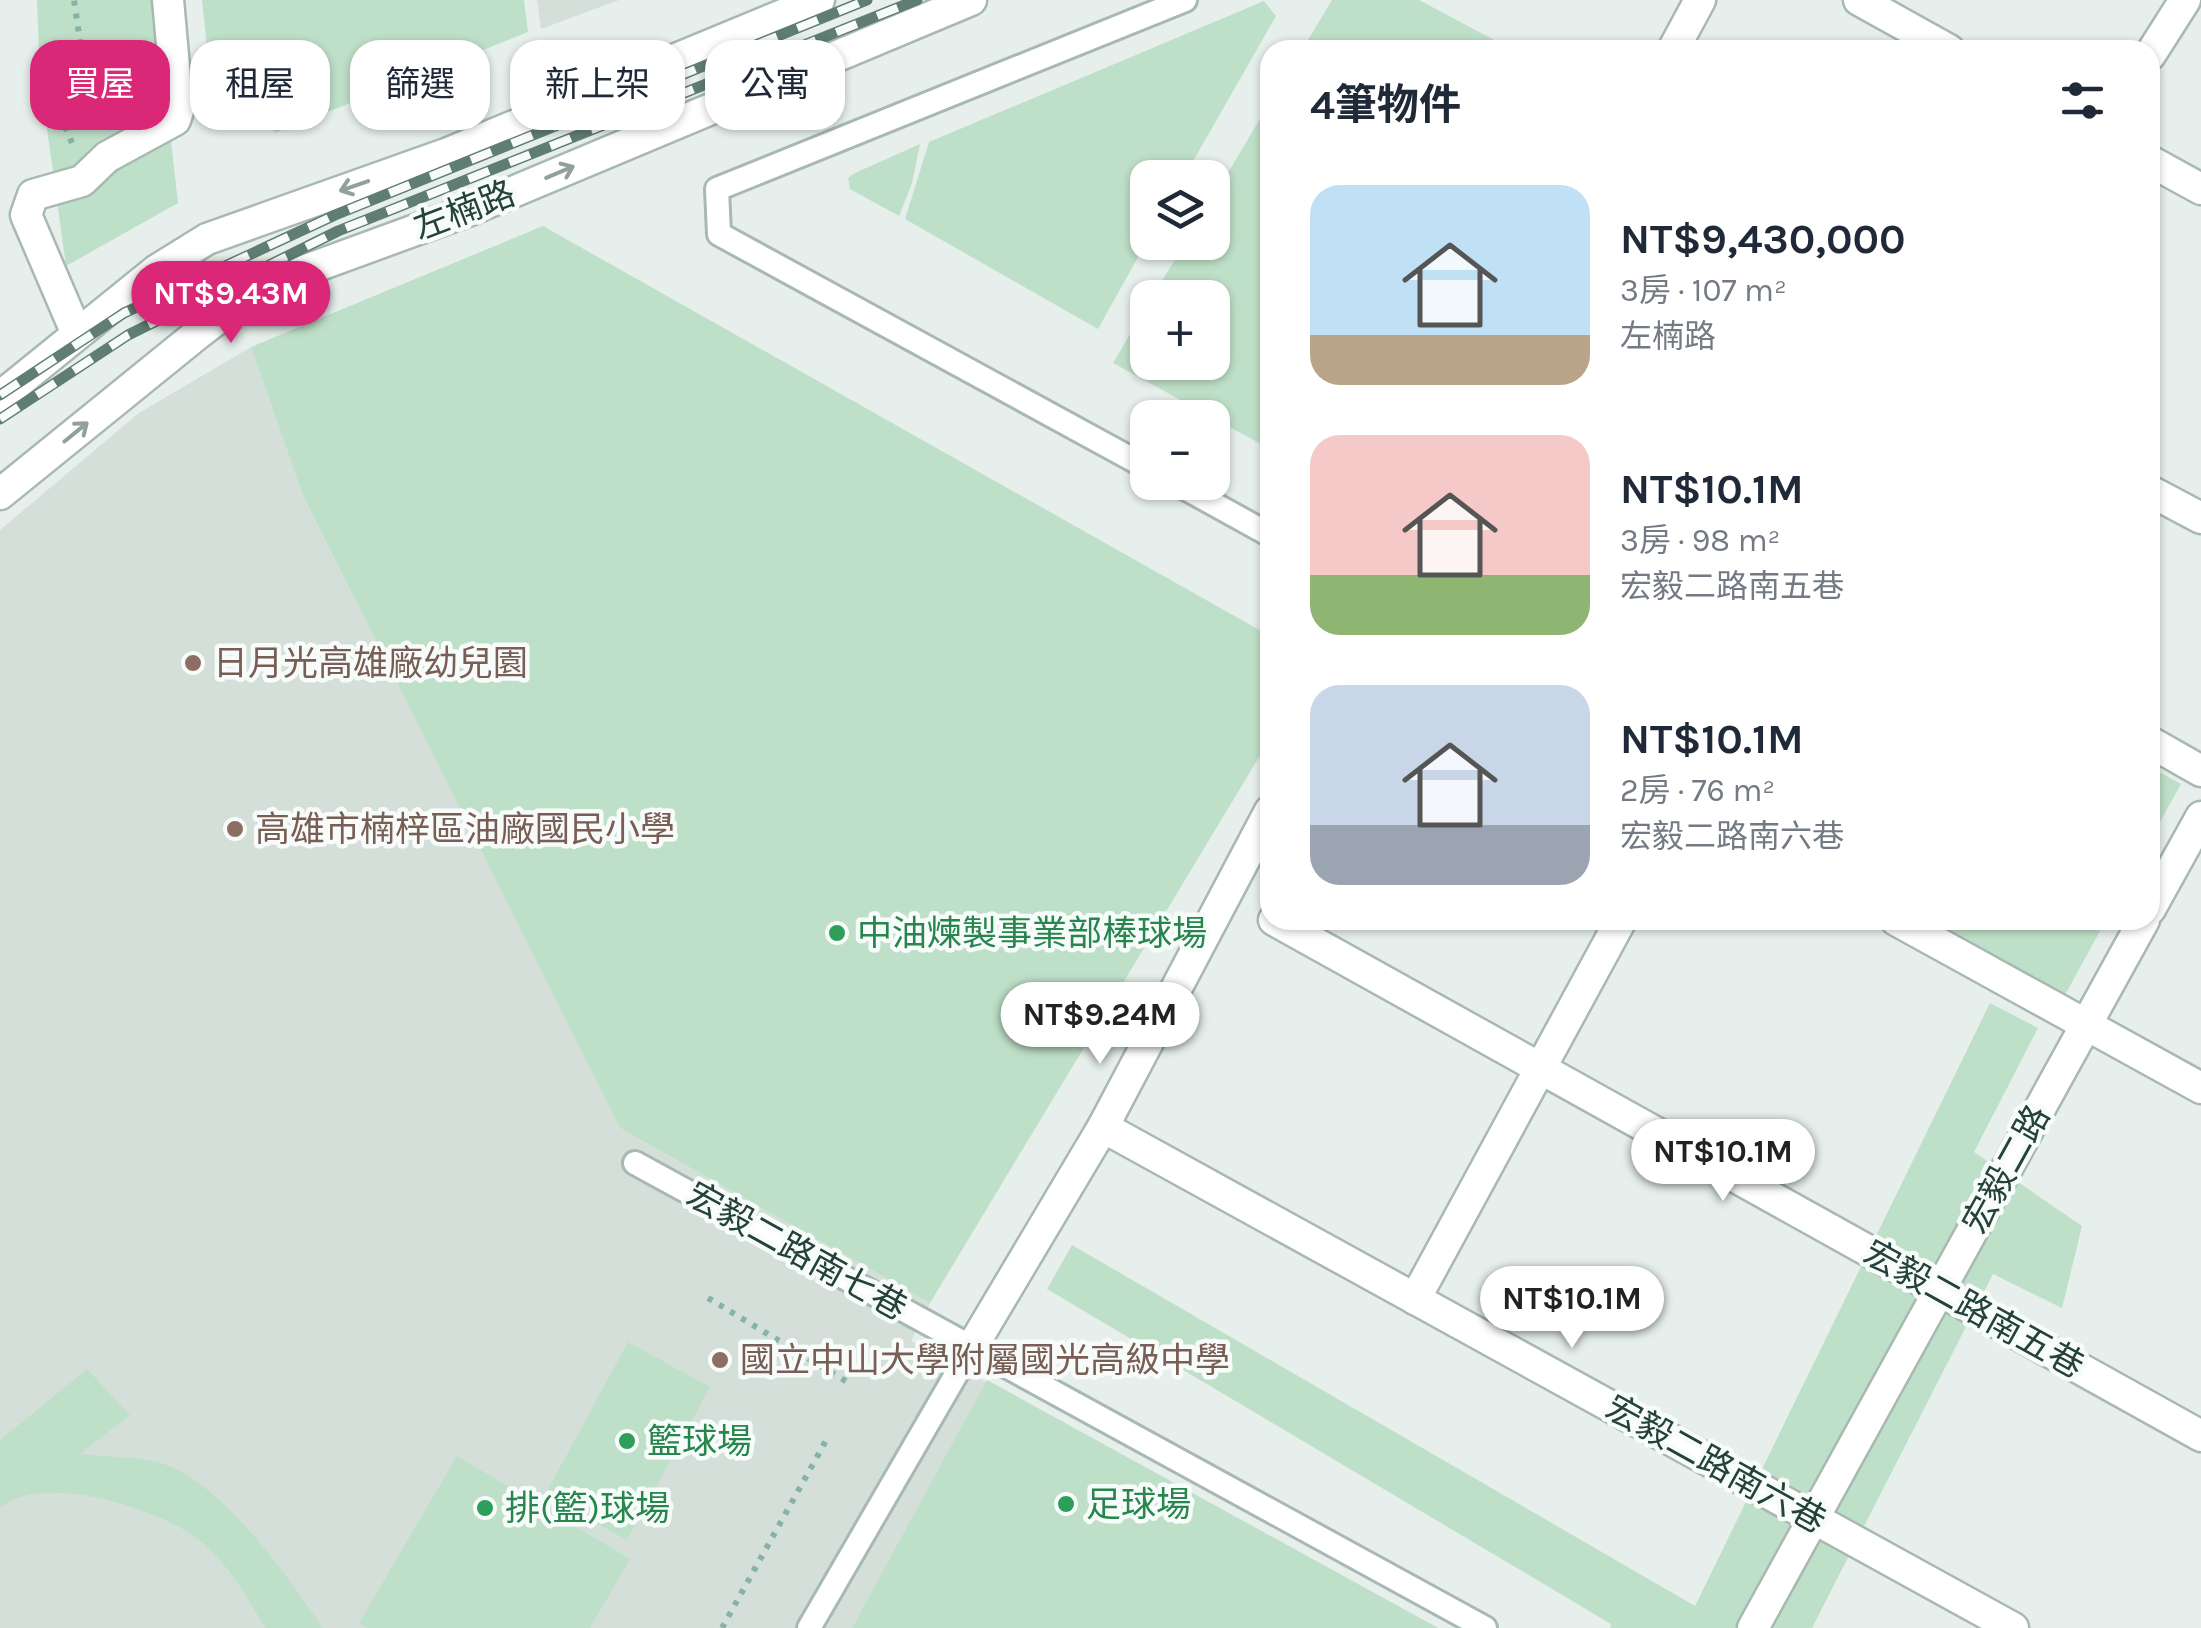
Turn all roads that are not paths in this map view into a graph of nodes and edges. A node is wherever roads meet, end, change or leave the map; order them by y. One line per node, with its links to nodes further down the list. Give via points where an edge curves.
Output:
1 (168, 0): 13 (street, via 175,120 108,156 82,180 33,194 26,215)
2 (819, 0): 13 (street, 左楠路, one-way to 13, via 446,154 207,239)
3 (1185, 0): 15 (lane, via 717,190 719,234)
4 (1700, 0): 8 (street)
5 (1858, 0): 9 (street)
6 (2185, 0): 10 (street)
7 (968, 1): 16 (street, 左楠路, one-way to 7, via 242,300 287,277 470,210)
8 (1679, 40)
9 (1931, 40)
10 (2160, 40)
11 (2160, 167): 12 (street)
12 (2201, 190)
13 (77, 334): 14 (street, 左楠路)
14 (0, 398)
15 (1130, 458)
16 (0, 494)
17 (2160, 496): 19 (street)
18 (1207, 500): 20 (lane)
19 (2201, 518)
20 (1260, 529)
21 (2160, 748): 22 (street)
22 (2201, 771)
23 (2201, 818): 25 (street)
24 (1260, 830): 26 (street)
25 (2160, 892)
26 (1226, 894): 27 (street, 宏毅二路南五巷); 35 (street)
27 (1260, 912)
28 (1292, 930): 33 (street, 宏毅二路南五巷)
29 (1616, 930): 33 (street)
30 (1914, 930): 32 (street)
31 (2138, 930): 32 (street, 宏毅二路)
32 (2086, 1024): 34 (street); 37 (street, 宏毅二路)
33 (1540, 1068): 37 (street, 宏毅二路南五巷); 38 (street)
34 (2201, 1088)
35 (1103, 1126): 38 (street, 宏毅二路南六巷); 39 (street)
36 (635, 1163): 39 (lane, 宏毅二路南七巷)
37 (1939, 1290): 40 (street, 宏毅二路南五巷); 41 (street, 宏毅二路)
38 (1416, 1298): 41 (street, 宏毅二路南六巷)
39 (972, 1347): 42 (lane); 43 (lane, 宏毅二路南七巷)
40 (2201, 1436)
41 (1813, 1518): 44 (street, 宏毅二路); 45 (street, 宏毅二路南六巷)
42 (809, 1628)
43 (1485, 1628)
44 (1753, 1628)
45 (2013, 1628)

